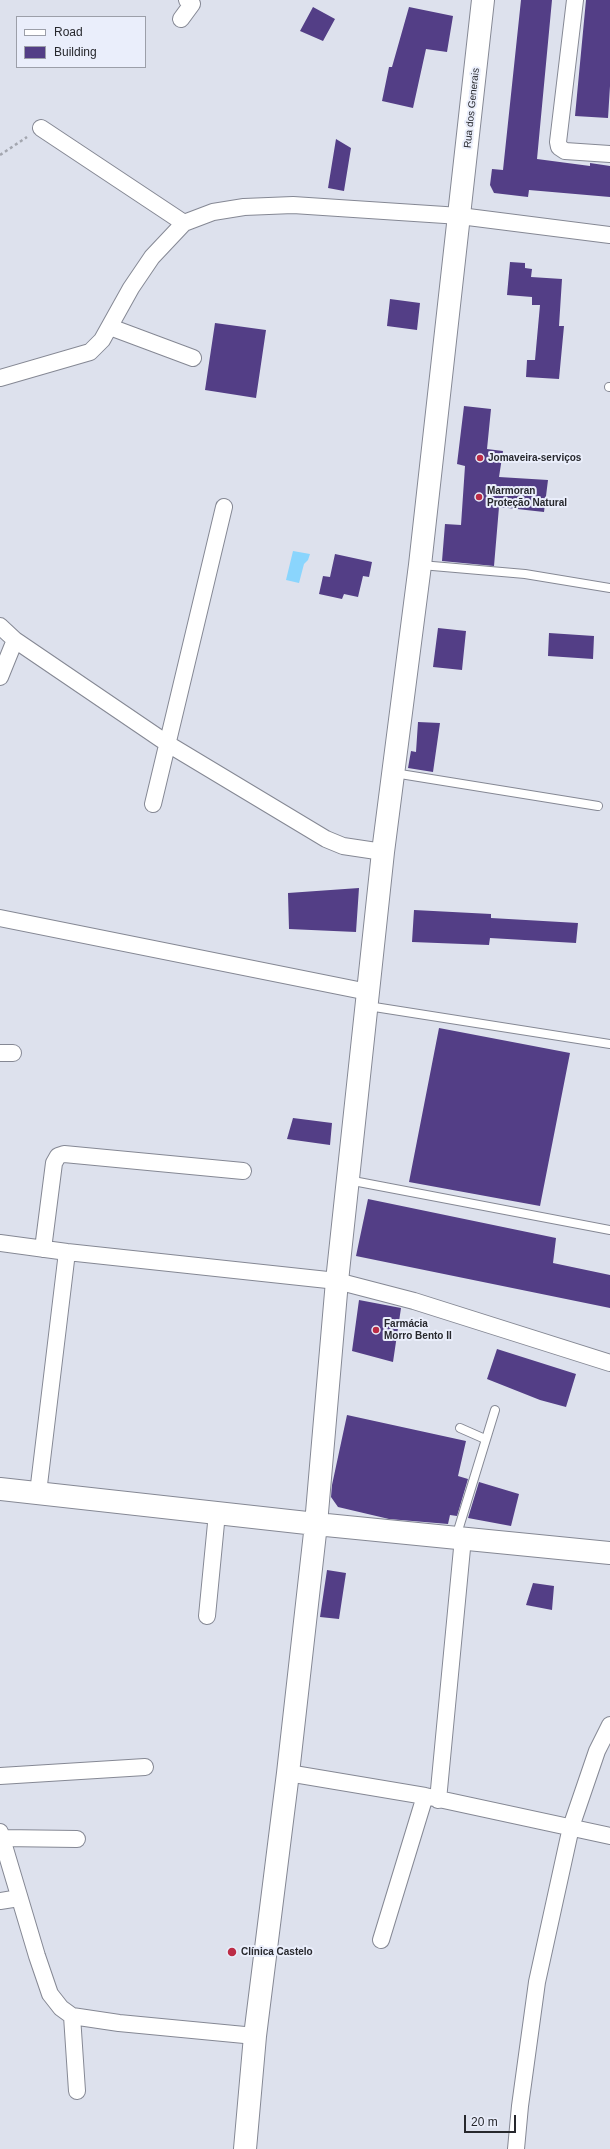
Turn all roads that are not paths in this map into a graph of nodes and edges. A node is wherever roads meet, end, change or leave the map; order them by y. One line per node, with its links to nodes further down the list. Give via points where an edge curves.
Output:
1 (187, 0): 4 (street, via 192,4)
2 (483, 0): 7 (street, Rua dos Generais)
3 (575, 0): 6 (street, via 559,147 565,150)
4 (181, 19)
5 (41, 128): 8 (street)
6 (610, 154)
7 (460, 216): 8 (street, via 293,205 244,207 213,212); 9 (street); 14 (street, Rua dos Generais)
8 (184, 223): 10 (street, via 152,257 131,288)
9 (610, 235)
10 (110, 327): 11 (street); 12 (street, via 90,352)
11 (192, 358)
12 (0, 378)
13 (224, 507): 19 (street)
14 (420, 565): 15 (lane, via 525,574); 20 (street, Rua dos Generais)
15 (610, 588)
16 (0, 626): 17 (street)
17 (15, 640): 18 (street); 19 (street)
18 (0, 677)
19 (168, 744): 21 (street); 23 (street, via 326,839 343,846)
20 (393, 773): 22 (lane); 23 (street, Rua dos Generais)
21 (153, 804)
22 (598, 806)
23 (383, 852): 25 (street, Rua dos Generais)
24 (0, 918): 25 (street)
25 (367, 999): 26 (lane); 28 (street, Rua dos Generais)
26 (610, 1044)
27 (243, 1171): 31 (street, via 64,1154 58,1156 54,1163)
28 (348, 1180): 29 (lane); 33 (street, Rua dos Generais)
29 (610, 1230)
30 (0, 1243): 31 (street)
31 (43, 1249): 32 (street)
32 (67, 1252): 33 (street); 39 (street)
33 (337, 1281): 34 (street, via 414,1302); 41 (street, Rua dos Generais)
34 (610, 1363)
35 (494, 1410): 37 (lane)
36 (460, 1428): 37 (lane)
37 (485, 1439): 42 (lane)
38 (0, 1489): 39 (street)
39 (38, 1493): 40 (street)
40 (216, 1513): 41 (street); 44 (street)
41 (316, 1524): 42 (street); 47 (street, Rua dos Generais)
42 (459, 1538): 43 (street); 49 (street)
43 (610, 1553)
44 (207, 1616)
45 (610, 1725): 50 (street, via 594,1758)
46 (145, 1767): 48 (street)
47 (288, 1773): 49 (street); 58 (street, Rua dos Generais)
48 (0, 1776)
49 (431, 1798): 50 (street); 56 (street)
50 (570, 1827): 52 (street); 61 (street, via 537,1982)
51 (1, 1835): 53 (street); 54 (street)
52 (610, 1836)
53 (77, 1839)
54 (19, 1898): 55 (street); 57 (street, via 50,1994 61,2008)
55 (0, 1901)
56 (381, 1940)
57 (72, 2016): 58 (street); 59 (street)
58 (255, 2036): 60 (street, Rua dos Generais)
59 (78, 2091)
60 (245, 2149)
61 (516, 2149)

